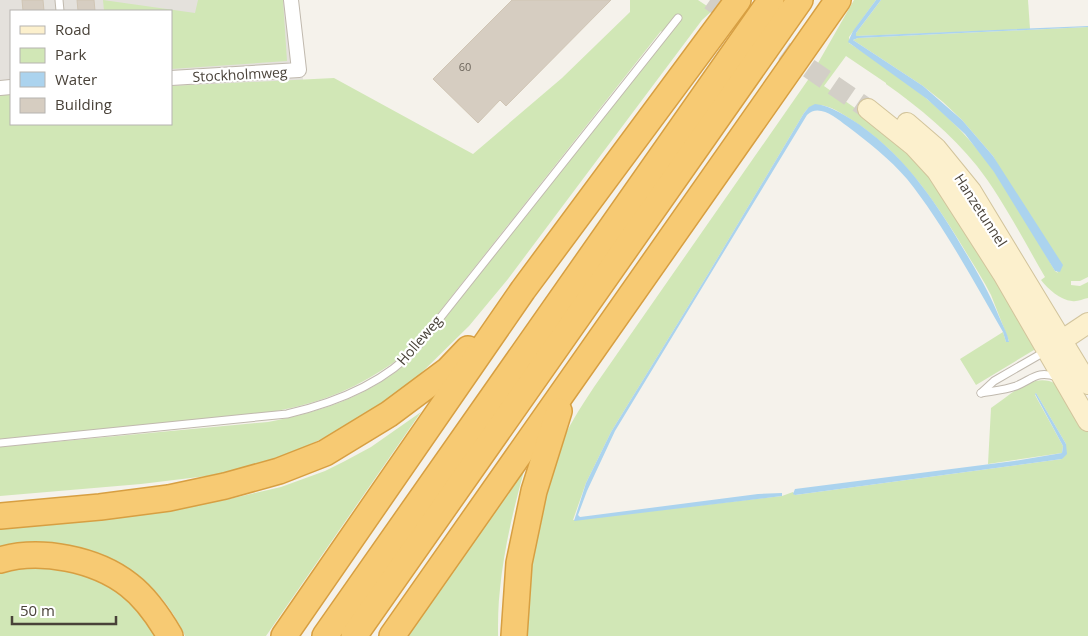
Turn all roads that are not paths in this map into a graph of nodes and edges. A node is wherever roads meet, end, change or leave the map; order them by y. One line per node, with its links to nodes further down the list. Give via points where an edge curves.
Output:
1 (291, 0): 7 (street, Stockholmweg, via 299,70)
2 (738, 0): 9 (highway)
3 (771, 0): 21 (highway)
4 (800, 0): 22 (highway)
5 (838, 0): 13 (highway)
6 (678, 18): 16 (lane, Holleweg, via 417,347 394,369 332,400 287,414)
7 (172, 78)
8 (872, 104): 11 (main road, Hanzetunnel, via 936,171 1003,274)
9 (523, 290): 17 (highway, via 448,370 389,414 324,453 270,473 169,498); 20 (highway)
10 (1088, 323): 11 (main road)
11 (1055, 345): 12 (main road, Hanzetunnel); 12 (lane, via 994,380 981,394 1016,386 1039,374 1050,375)
12 (1071, 364): 14 (main road); 15 (main road)
13 (570, 381): 23 (highway); 24 (highway, via 534,491 519,563)
14 (1088, 384)
15 (1088, 421)
16 (0, 443)
17 (0, 516)
18 (0, 560): 19 (highway, via 12,556 60,556 110,574 128,584 146,601)
19 (170, 636)
20 (284, 636)
21 (325, 636)
22 (354, 636)
23 (392, 636)
24 (514, 636)

